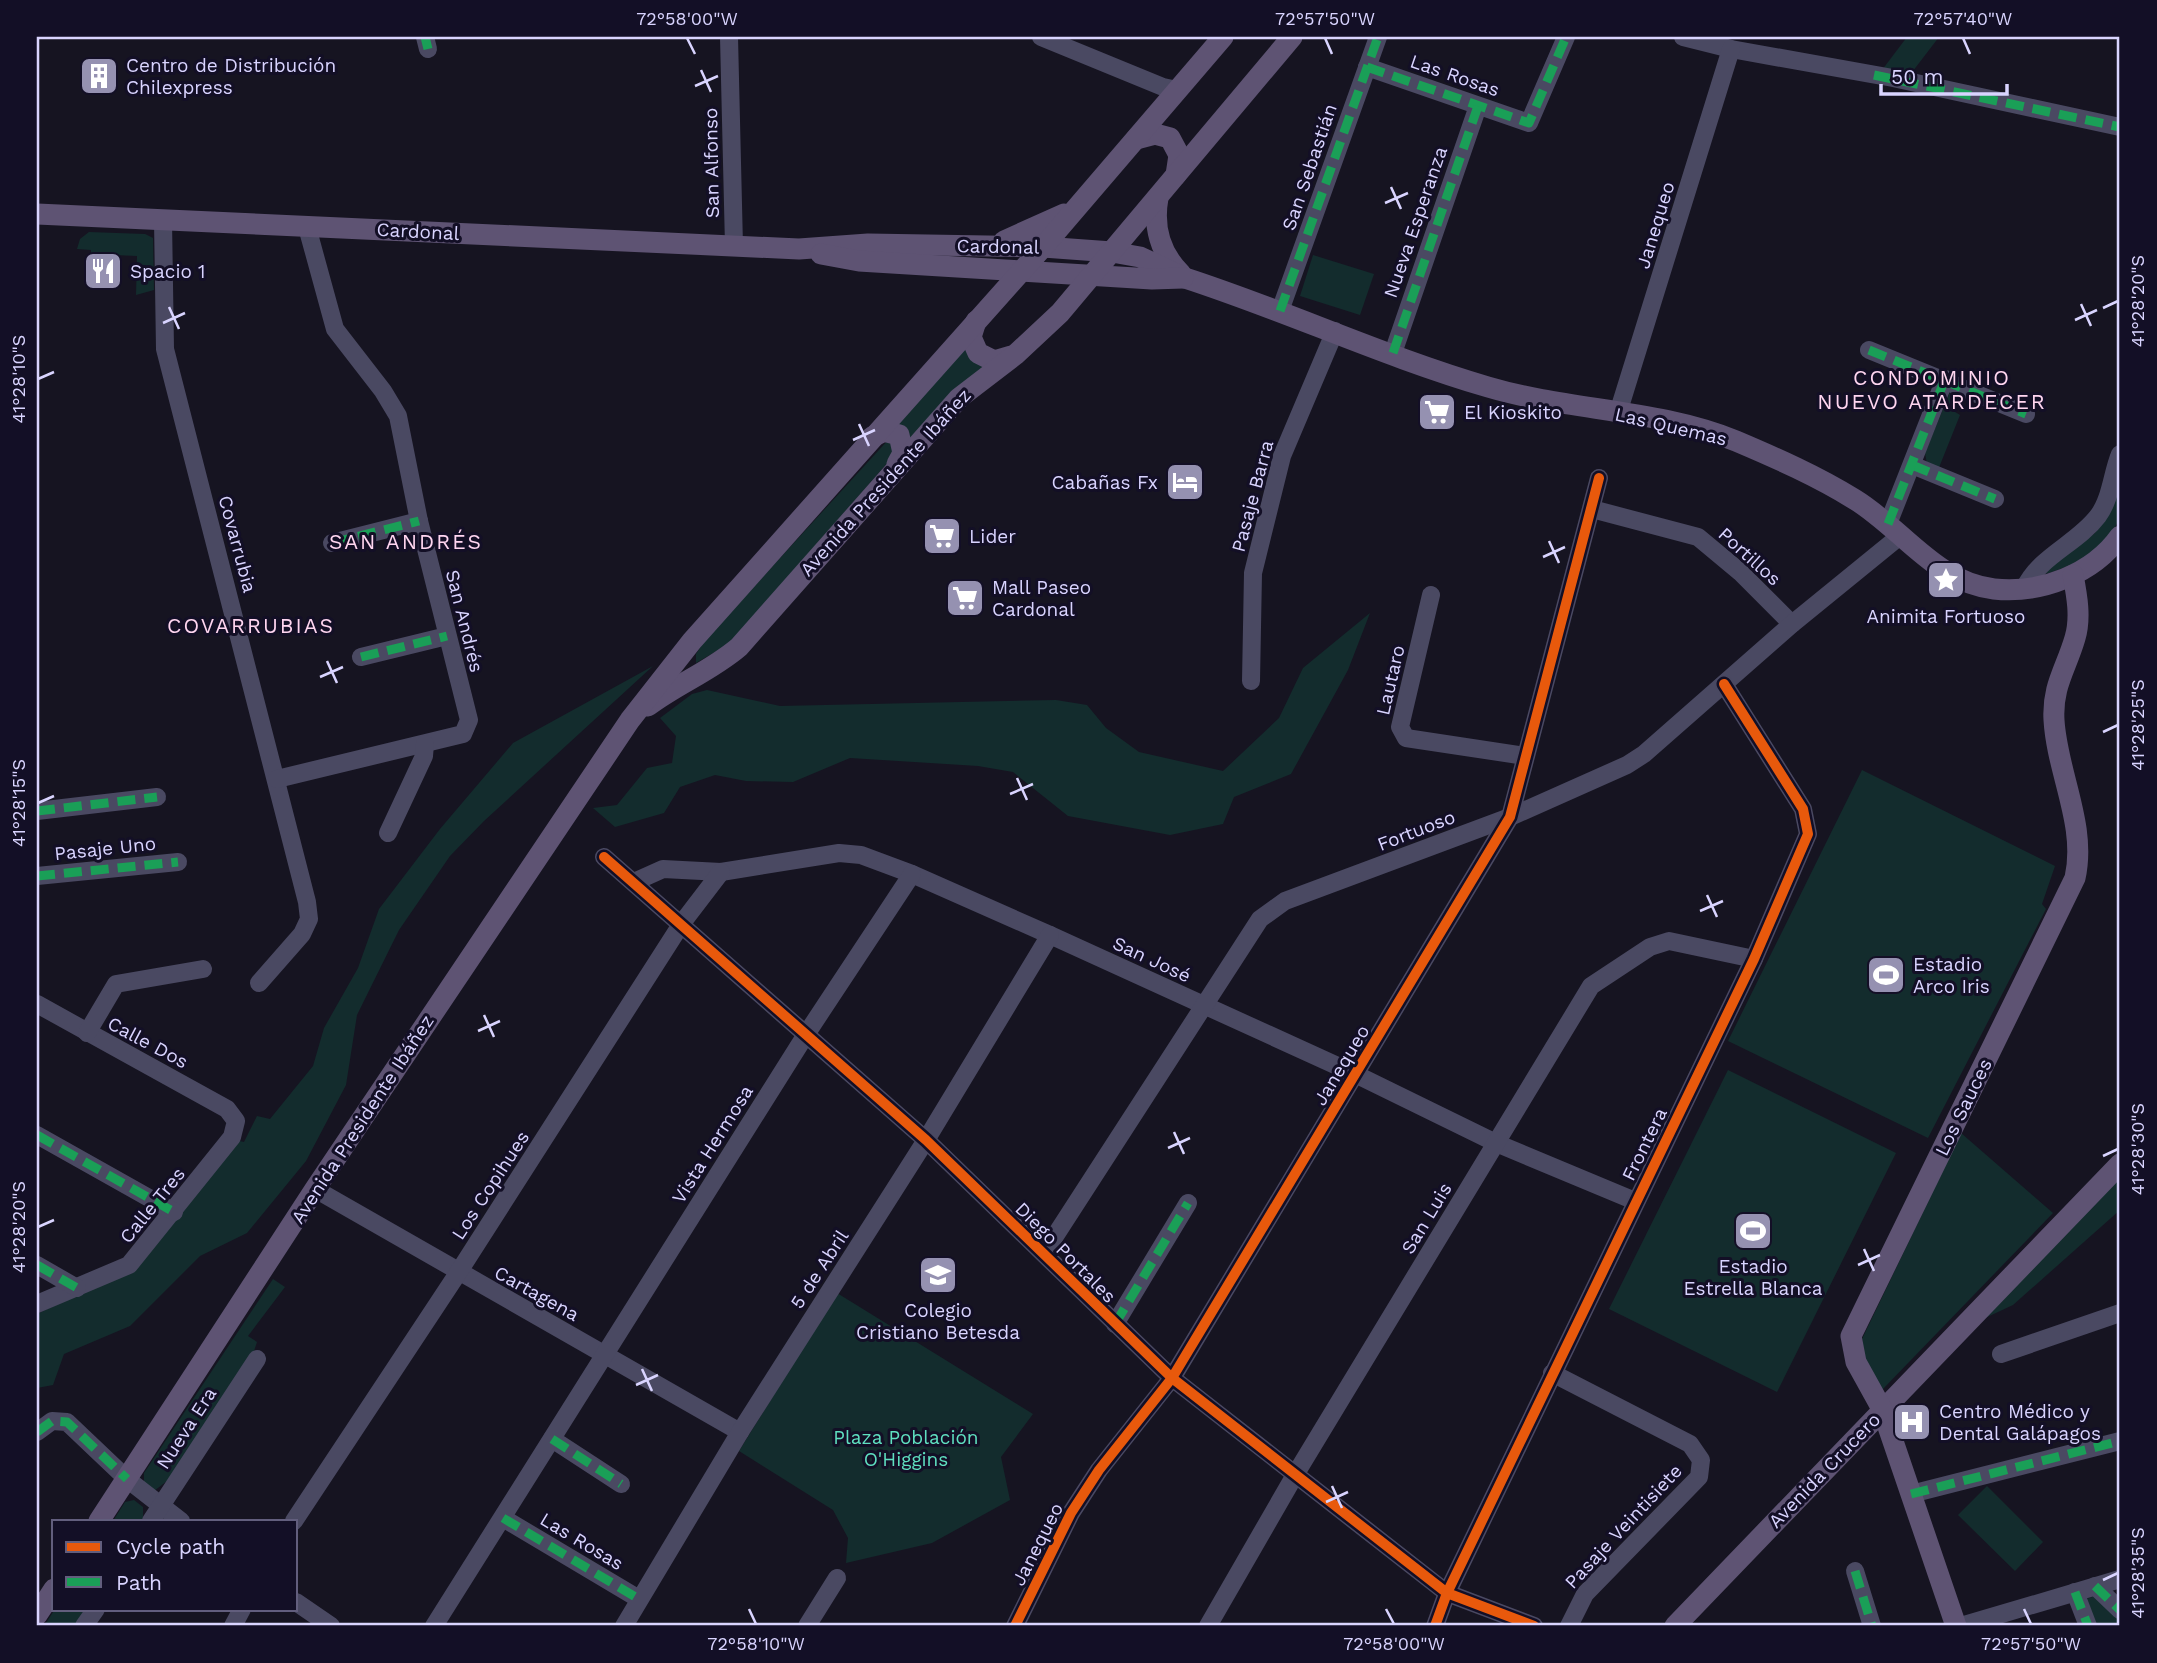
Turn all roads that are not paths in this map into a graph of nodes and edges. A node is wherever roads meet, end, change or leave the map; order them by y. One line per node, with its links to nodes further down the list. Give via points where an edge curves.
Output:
1 (729, 37): 21 (street, San Alfonso)
2 (1041, 37): 10 (street)
3 (1223, 37): 10 (main road, Avenida Presidente Ibáñez)
4 (1292, 37): 14 (main road, Avenida Presidente Ibáñez)
5 (1378, 37): 9 (street, San Sebastián)
6 (1566, 37): 11 (street, Las Rosas, via 1529,123)
7 (1683, 37): 8 (street)
8 (1731, 49): 12 (street); 35 (street, Janequeo)
9 (1367, 67): 11 (street, Las Rosas); 28 (street, San Sebastián)
10 (1177, 90): 13 (main road, Avenida Presidente Ibáñez)
11 (1478, 106): 32 (street, Nueva Esperanza)
12 (2120, 127)
13 (1136, 139): 14 (main road, via 1155,134 1170,138 1179,155); 15 (main road, Avenida Presidente Ibáñez)
14 (1176, 175): 16 (main road, Avenida Presidente Ibáñez)
15 (1085, 198): 20 (main road, via 1044,226); 22 (main road, Avenida Presidente Ibáñez)
16 (1158, 198): 24 (main road, Avenida Presidente Ibáñez); 27 (main road, via 1161,246)
17 (37, 214): 18 (main road, Cardonal)
18 (163, 220): 19 (main road, Cardonal); 61 (street, Covarrubia, via 165,349)
19 (307, 227): 21 (main road, Cardonal); 44 (street, San Andrés, via 335,329 398,416)
20 (988, 245): 22 (main road, Cardonal); 23 (main road, Cardonal, via 868,244)
21 (734, 246): 23 (main road, Cardonal)
22 (1043, 247): 24 (main road, Cardonal); 25 (main road, Avenida Presidente Ibáñez)
23 (799, 249): 25 (main road, Cardonal, via 859,261)
24 (1112, 252): 26 (main road, Avenida Presidente Ibáñez); 27 (main road, Las Quemas, via 1140,257)
25 (1022, 270): 26 (main road, Cardonal); 29 (main road, Avenida Presidente Ibáñez)
26 (1094, 275): 27 (main road, Las Quemas); 33 (main road, Avenida Presidente Ibáñez)
27 (1185, 278): 28 (main road, Las Quemas)
28 (1280, 311): 30 (main road, Las Quemas)
29 (976, 321): 33 (main road, via 971,337 978,353 993,360); 37 (main road, Avenida Presidente Ibáñez)
30 (1335, 331): 32 (main road, Las Quemas); 56 (street, Pasaje Barra, via 1282,456 1256,560)
31 (1870, 350): 34 (street)
32 (1393, 353): 35 (main road, Las Quemas, via 1488,387)
33 (1015, 355): 39 (main road, Avenida Presidente Ibáñez, via 959,398)
34 (1945, 379): 36 (street); 40 (street)
35 (1618, 413): 45 (main road, Las Quemas, via 1693,427 1741,443 1844,494)
36 (2026, 414)
37 (872, 436): 39 (main road, via 884,431 899,435 903,453); 53 (main road, Avenida Presidente Ibáñez)
38 (2120, 454): 49 (street, via 2096,519 2039,567)
39 (897, 464): 55 (main road, Avenida Presidente Ibáñez, via 739,647)
40 (1912, 465): 42 (street); 45 (street)
41 (1599, 478): 43 (street, Janequeo)
42 (1995, 499)
43 (1592, 509): 51 (street, Portillos, via 1698,537); 60 (street, Janequeo)
44 (419, 521): 47 (street); 52 (street, San Andrés)
45 (1894, 530): 49 (main road, Las Quemas, via 1949,575 1994,589); 51 (street, Fortuoso)
46 (2120, 536): 48 (main road, Las Quemas, via 2101,558)
47 (332, 543)
48 (2073, 575): 49 (main road, Las Quemas); 103 (main road, Los Sauces, via 2078,622 2059,675 2053,719 2078,840 2077,866 2071,888 1853,1329 1852,1353)
49 (2024, 589)
50 (1432, 595): 60 (street, Lautaro, via 1400,727 1406,738)
51 (1792, 624): 57 (street, Fortuoso)
52 (447, 636): 54 (street); 59 (street, San Andrés, via 469,720 463,734)
53 (691, 641): 55 (main road, via 687,661); 58 (main road, Avenida Presidente Ibáñez)
54 (361, 657)
55 (703, 672): 58 (main road, Avenida Presidente Ibáñez)
56 (1251, 681)
57 (1724, 684): 64 (street, Fortuoso, via 1627,765); 74 (street, Frontera, via 1803,809 1809,826 1806,843)
58 (630, 720): 87 (main road, Avenida Presidente Ibáñez)
59 (425, 744): 61 (street, San Andrés); 65 (street, via 424,756)
60 (1525, 756): 64 (street, Janequeo)
61 (277, 779): 76 (street, Covarrubia, via 309,919 302,934)
62 (157, 797): 63 (street)
63 (37, 811)
64 (1510, 817): 78 (street, Fortuoso, via 1285,901 1259,919); 81 (street, Janequeo)
65 (388, 833)
66 (604, 857): 71 (street, Diego Portales)
67 (178, 862): 70 (street, Pasaje Uno)
68 (720, 872): 69 (street, San José, via 839,853 862,855); 71 (street, San José, via 663,869); 72 (street, Los Copihues)
69 (912, 874): 73 (street, San José); 80 (street, Vista Hermosa)
70 (37, 876)
71 (634, 882): 72 (street, Diego Portales)
72 (682, 923): 80 (street, Diego Portales); 93 (street, Los Copihues)
73 (1050, 935): 78 (street, San José); 84 (street, 5 de Abril)
74 (1754, 959): 85 (street, San Luis, via 1669,942 1650,947 1595,983); 88 (street, Frontera)
75 (203, 968): 79 (street, via 116,984)
76 (259, 983)
77 (37, 1004): 79 (street, Calle Dos)
78 (1205, 1006): 81 (street, San José); 91 (street, Fortuoso)
79 (87, 1034): 82 (street, Calle Dos, via 227,1109)
80 (805, 1036): 84 (street, Diego Portales); 98 (street, Vista Hermosa)
81 (1356, 1074): 85 (street, San José); 102 (street, Janequeo)
82 (236, 1121): 90 (street, Calle Tres, via 232,1138)
83 (37, 1135): 90 (street)
84 (926, 1140): 91 (street, Diego Portales); 105 (street, 5 de Abril)
85 (1496, 1143): 88 (street, San José); 108 (street, San Luis)
86 (2120, 1164): 103 (main road, Avenida Crucero)
87 (315, 1189): 93 (street, Cartagena); 109 (main road, Avenida Presidente Ibáñez)
88 (1635, 1201): 101 (street, Frontera)
89 (1188, 1203): 97 (street, Diego Portales)
90 (174, 1212): 94 (street, Calle Tres, via 129,1265)
91 (1044, 1253): 97 (street, Diego Portales)
92 (37, 1265): 94 (street)
93 (458, 1273): 98 (street, Cartagena); 116 (street, Los Copihues)
94 (77, 1288): 95 (street, Calle Tres)
95 (37, 1304)
96 (2120, 1313): 99 (street)
97 (1115, 1324): 102 (street, Diego Portales)
98 (605, 1354): 105 (street, Cartagena); 106 (street, Vista Hermosa)
99 (2001, 1354)
100 (257, 1359): 112 (street, Nueva Era)
101 (1552, 1373): 123 (street, Frontera); 140 (street, Pasaje Veintisiete, via 1690,1444 1701,1460 1699,1477 1585,1594)
102 (1172, 1378): 108 (street, Diego Portales); 136 (street, Janequeo, via 1071,1513)
103 (1882, 1409): 111 (main road, Los Sauces); 141 (main road, Avenida Crucero)
104 (37, 1432): 109 (street, via 52,1421 66,1422)
105 (740, 1432): 124 (street, 5 de Abril)
106 (552, 1439): 110 (street); 113 (street, Vista Hermosa)
107 (2120, 1441): 111 (street)
108 (1294, 1475): 123 (street, Diego Portales); 137 (street, San Luis)
109 (127, 1479): 112 (street); 114 (main road, Avenida Presidente Ibáñez)
110 (621, 1484)
111 (1911, 1494): 143 (main road, Los Sauces)
112 (156, 1514): 115 (street)
113 (503, 1518): 124 (street, Las Rosas); 133 (street, Vista Hermosa)
114 (100, 1520)
115 (177, 1520)
116 (295, 1520)
117 (1855, 1571): 142 (street)
118 (836, 1578): 135 (street)
119 (2120, 1578): 120 (street)
120 (2095, 1586): 122 (street); 128 (street)
121 (52, 1592): 129 (main road)
122 (2076, 1592): 144 (street); 145 (street)
123 (1447, 1593): 138 (street, Frontera); 139 (street, Diego Portales)
124 (639, 1599): 134 (street, 5 de Abril)
125 (298, 1603): 132 (street)
126 (95, 1610): 130 (street)
127 (241, 1610): 131 (street)
128 (2120, 1610)
129 (37, 1615)
130 (84, 1626)
131 (233, 1626)
132 (331, 1626)
133 (434, 1626)
134 (624, 1626)
135 (807, 1626)
136 (1016, 1626)
137 (1208, 1626)
138 (1435, 1626)
139 (1534, 1626)
140 (1569, 1626)
141 (1675, 1626)
142 (1872, 1626)
143 (1956, 1626)
144 (1961, 1626)
145 (2088, 1626)

